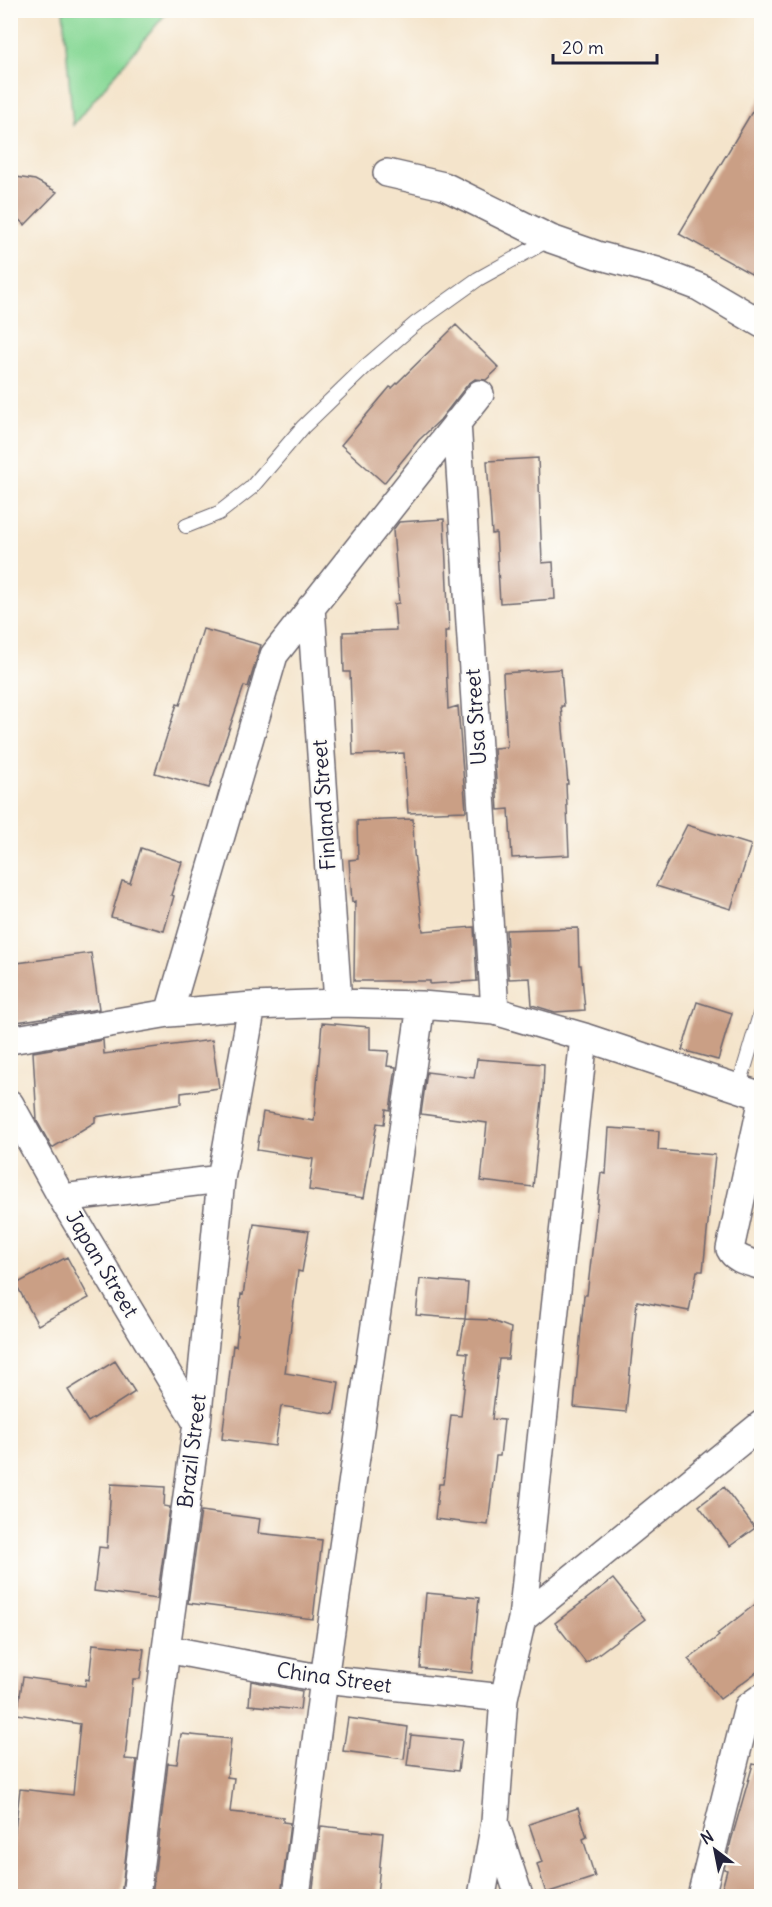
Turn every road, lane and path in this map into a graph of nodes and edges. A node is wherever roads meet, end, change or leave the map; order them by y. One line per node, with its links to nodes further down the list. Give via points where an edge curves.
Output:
1 (387, 173): 2 (street, via 444,186)
2 (551, 239): 3 (street, via 699,287); 6 (lane, via 478,279 415,324 303,427 251,488 219,513)
3 (762, 324)
4 (480, 394): 5 (street)
5 (457, 422): 7 (street); 12 (street, Usa Street)
6 (186, 526)
7 (311, 608): 8 (street, Finland Street); 13 (street, via 274,655)
8 (338, 1003): 9 (street); 10 (street)
9 (421, 1005): 12 (street); 26 (street)
10 (252, 1006): 13 (street); 19 (street, Brazil Street)
11 (762, 1008): 16 (lane)
12 (495, 1011): 14 (street)
13 (169, 1013): 15 (street)
14 (585, 1037): 16 (street); 24 (street)
15 (10, 1040)
16 (750, 1092)
17 (762, 1103): 21 (street, via 730,1249 733,1255)
18 (10, 1104): 20 (street, Japan Street)
19 (221, 1179): 20 (street); 22 (street, Brazil Street)
20 (62, 1198): 22 (street, Japan Street)
21 (762, 1266)
22 (197, 1423): 25 (street, Brazil Street)
23 (762, 1424): 24 (street)
24 (522, 1619): 28 (street)
25 (166, 1649): 26 (street, China Street); 30 (street, Brazil Street)
26 (324, 1679): 28 (street, China Street); 31 (street)
27 (762, 1697): 34 (street, via 748,1707)
28 (504, 1698): 29 (street)
29 (495, 1822): 32 (street); 33 (street)
30 (136, 1896)
31 (296, 1896)
32 (482, 1896)
33 (519, 1896)
34 (701, 1896)

